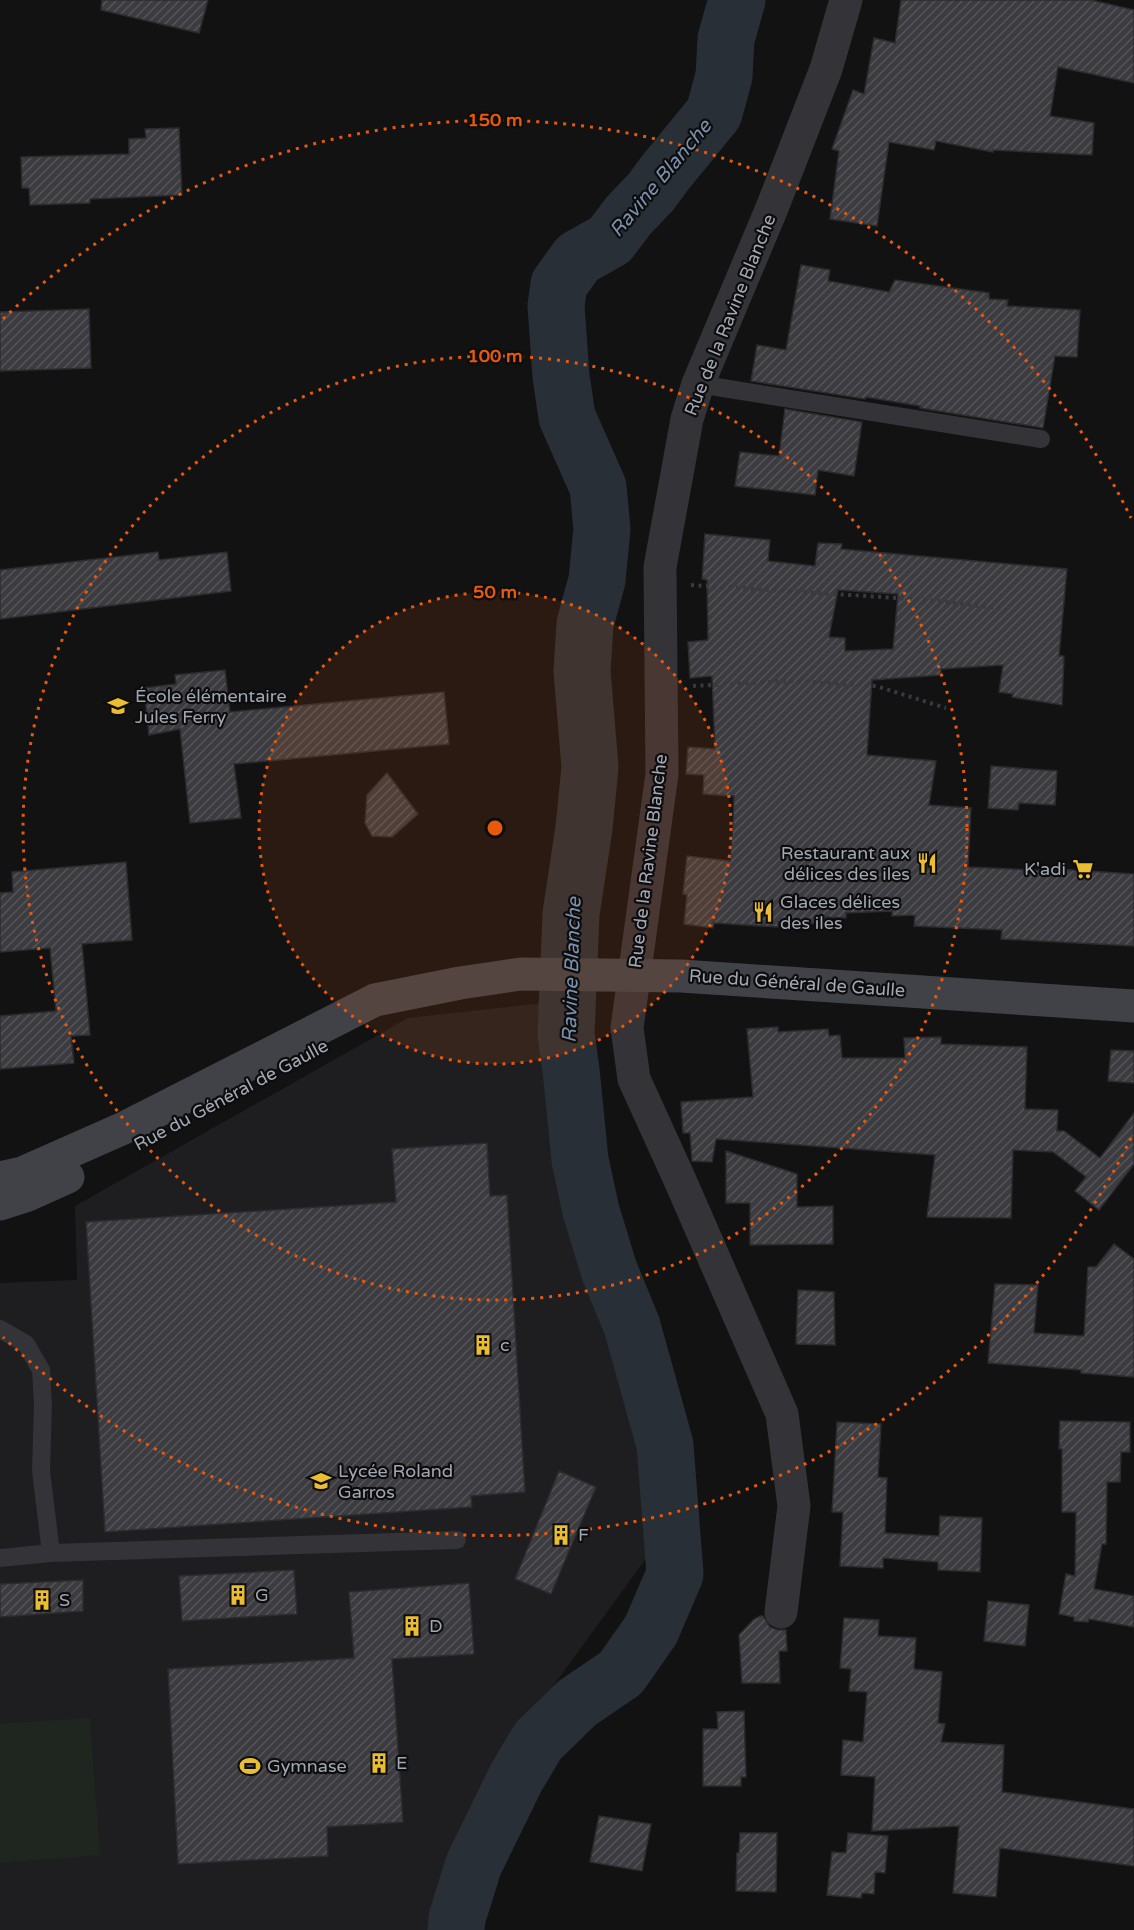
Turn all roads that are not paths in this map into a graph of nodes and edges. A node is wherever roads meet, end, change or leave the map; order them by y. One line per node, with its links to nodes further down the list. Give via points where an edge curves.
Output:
1 (846, 0): 2 (street, Rue de la Ravine Blanche, via 822,80)
2 (698, 384): 3 (lane); 4 (street, Rue de la Ravine Blanche, via 687,419 660,567 662,774)
3 (1041, 440)
4 (622, 976): 5 (main road, Rue du Général de Gaulle, via 521,974); 6 (main road, Rue du Général de Gaulle, via 681,976); 13 (street, Rue de la Ravine Blanche, via 634,1079 782,1414 794,1506)
5 (460, 983): 7 (main road, Rue du Général de Gaulle, via 375,1000 126,1127 22,1173); 8 (main road, Rue du Général de Gaulle, via 378,1015 147,1141)
6 (1134, 1006)
7 (0, 1178)
8 (0, 1204)
9 (0, 1329): 11 (lane, via 26,1344 41,1370 41,1471)
10 (457, 1540): 11 (lane)
11 (51, 1553): 12 (lane)
12 (0, 1558)
13 (781, 1612)

